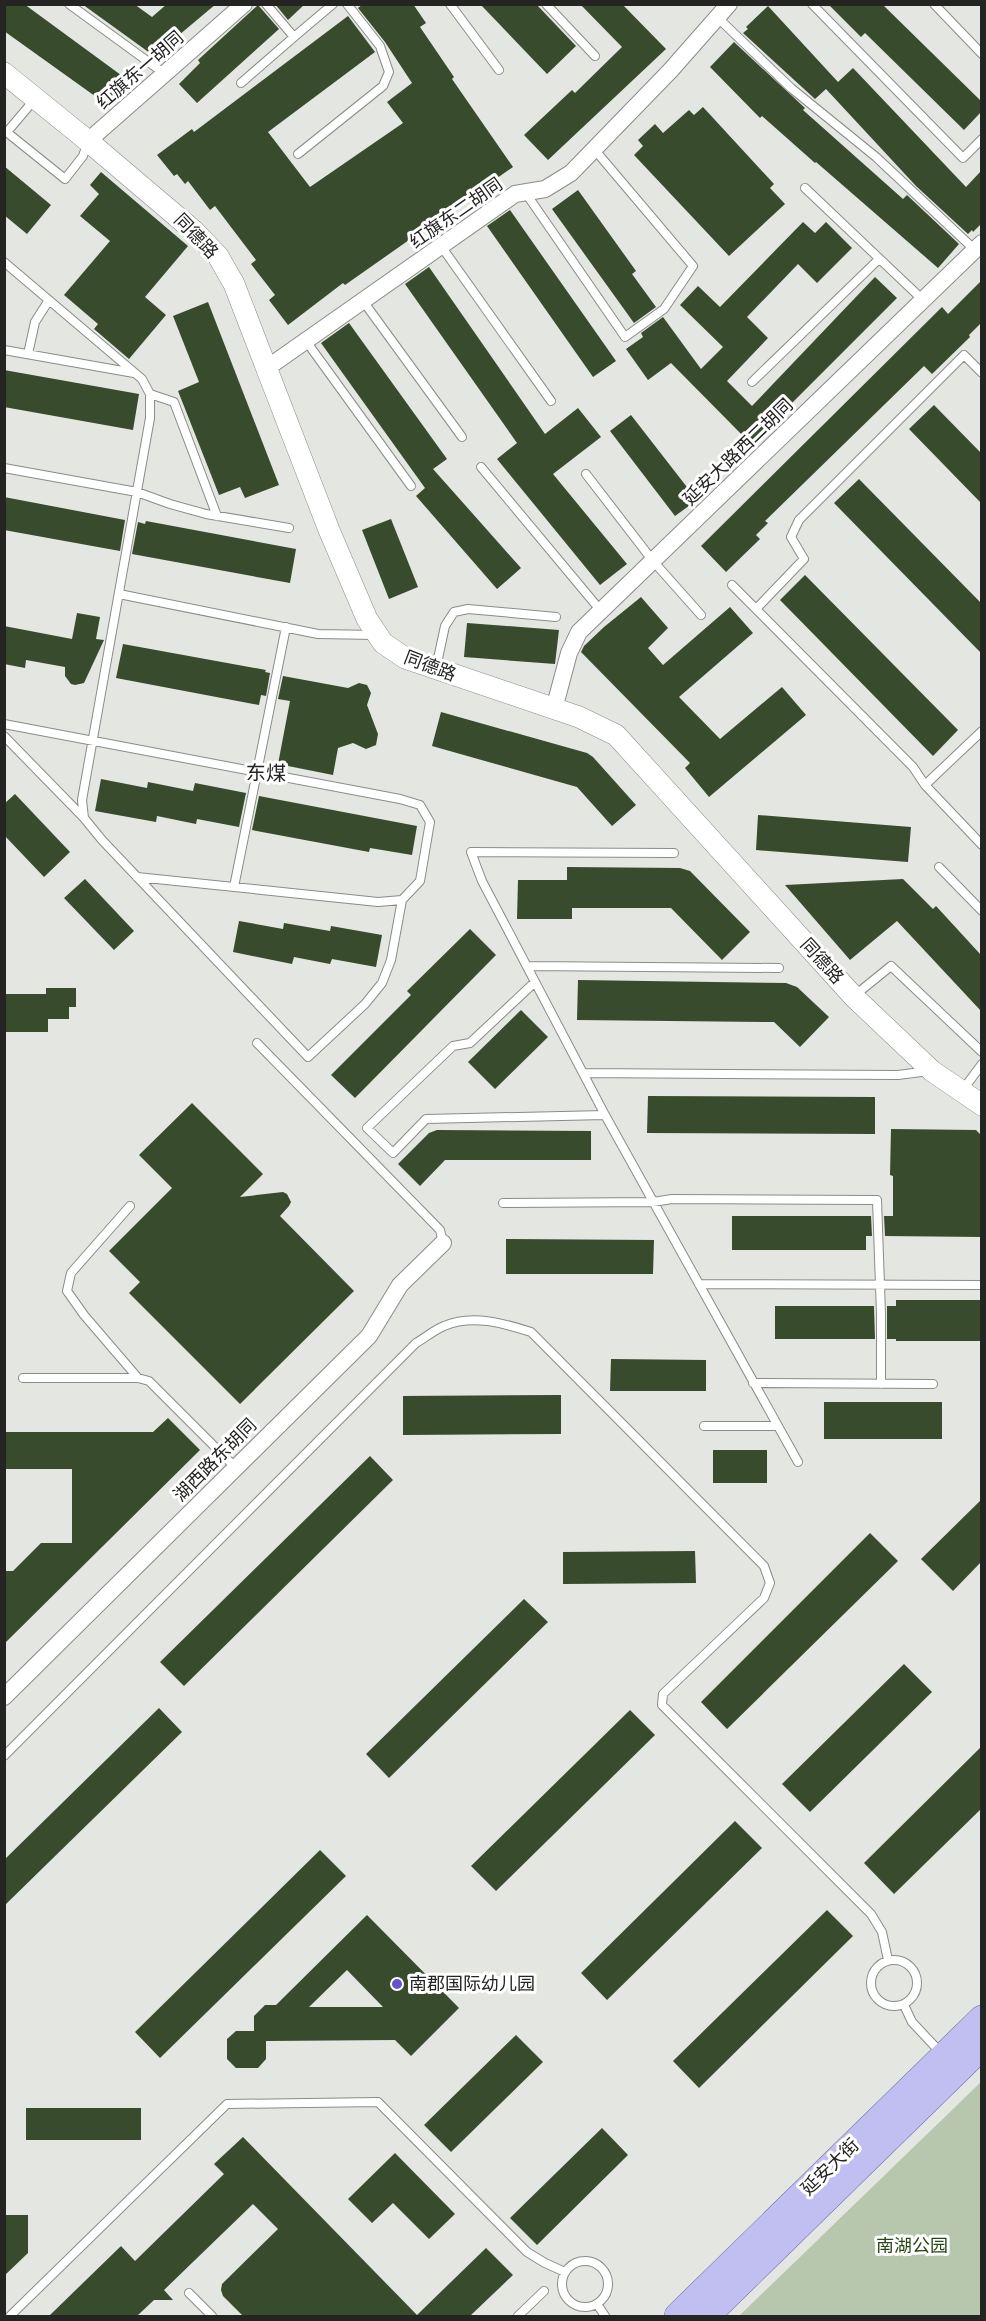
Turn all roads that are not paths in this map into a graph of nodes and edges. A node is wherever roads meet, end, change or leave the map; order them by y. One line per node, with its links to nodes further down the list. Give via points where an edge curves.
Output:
1 (69, 4): 16 (lane)
2 (244, 4): 16 (street, 红旗东一胡同)
3 (266, 4): 11 (lane)
4 (333, 4): 11 (lane)
5 (347, 4): 23 (lane, via 380,46 389,72 383,86)
6 (450, 4): 14 (lane)
7 (546, 4): 13 (lane)
8 (812, 4): 20 (lane, via 963,158)
9 (934, 4): 12 (lane)
10 (723, 10): 22 (street, 红旗东二胡同); 27 (lane, via 791,88)
11 (294, 38): 17 (lane)
12 (981, 54)
13 (595, 56)
14 (499, 70)
15 (4, 73): 18 (street, 同德路)
16 (165, 74): 21 (street, 红旗东一胡同)
17 (242, 83)
18 (36, 98): 19 (lane); 21 (street, 同德路)
19 (6, 131): 21 (lane, via 65,179 83,156)
20 (981, 139)
21 (88, 141): 36 (street, 同德路, via 218,256 234,284)
22 (594, 149): 25 (street, 红旗东二胡同, via 571,173 545,189); 25 (lane, via 693,266 664,309 625,337)
23 (298, 154)
24 (805, 188): 28 (lane)
25 (525, 192): 26 (street, 红旗东二胡同, via 515,194)
26 (441, 246): 32 (street, 红旗东二胡同); 41 (lane)
27 (978, 246): 31 (street, 延安大路西二胡同)
28 (879, 259): 31 (lane); 39 (lane)
29 (4, 262): 30 (lane)
30 (49, 300): 35 (lane, via 35,322); 37 (lane)
31 (923, 300): 50 (street, 延安大路西二胡同)
32 (363, 301): 33 (street, 红旗东二胡同); 42 (lane)
33 (306, 341): 36 (street, 红旗东二胡同); 46 (lane)
34 (4, 350): 35 (lane)
35 (28, 354): 37 (lane)
36 (267, 368): 58 (street, 同德路, via 329,530)
37 (135, 373): 40 (lane)
38 (981, 373): 53 (lane, via 964,355 799,520 790,537 804,559)
39 (752, 382)
40 (150, 394): 47 (lane, via 150,418); 48 (lane, via 174,402)
41 (551, 401)
42 (462, 437)
43 (481, 466): 54 (lane)
44 (4, 468): 47 (lane)
45 (586, 474): 50 (lane)
46 (411, 486)
47 (137, 492): 48 (lane); 52 (lane)
48 (217, 516): 49 (lane)
49 (289, 528)
50 (653, 561): 54 (street, 延安大路西二胡同); 55 (lane)
51 (732, 585): 53 (lane)
52 (119, 594): 57 (lane); 64 (lane)
53 (756, 609): 66 (lane, via 913,767)
54 (601, 611): 60 (street, 延安大路西二胡同, via 574,642)
55 (701, 615)
56 (556, 617): 59 (lane, via 468,609 454,612 445,626)
57 (286, 627): 58 (lane, via 318,634); 65 (lane)
58 (377, 635): 59 (street, 同德路, via 405,658)
59 (436, 669): 60 (street, 同德路)
60 (554, 709): 78 (street, 同德路, via 616,735)
61 (4, 724): 64 (lane)
62 (981, 731): 66 (lane)
63 (4, 736): 67 (lane)
64 (93, 740): 65 (lane); 67 (lane, via 82,800)
65 (258, 772): 72 (lane); 73 (lane, via 420,805 430,822 425,859 420,881)
66 (925, 785): 68 (lane)
67 (84, 818): 71 (lane)
68 (981, 845)
69 (674, 853): 75 (lane, via 471,852)
70 (939, 867): 74 (lane)
71 (137, 877): 72 (lane); 73 (lane, via 308,1057 382,983 391,960)
72 (234, 887): 73 (lane, via 378,902)
73 (402, 900)
74 (981, 911)
75 (527, 966): 76 (lane); 77 (lane)
76 (779, 968)
77 (535, 982): 83 (lane); 86 (lane, via 470,1043 453,1046 367,1128 393,1153 426,1119)
78 (854, 996): 80 (lane, via 891,966); 82 (street, 同德路)
79 (256, 1043): 90 (lane, via 440,1230)
80 (981, 1052)
81 (980, 1068): 84 (lane)
82 (932, 1071): 83 (lane, via 898,1075); 84 (street, 同德路)
83 (583, 1073): 86 (lane)
84 (961, 1091): 85 (street, 同德路)
85 (981, 1105)
86 (605, 1115): 87 (lane)
87 (653, 1202): 88 (lane); 91 (lane); 92 (lane, via 877,1200)
88 (503, 1203)
89 (130, 1206): 95 (lane, via 70,1273 67,1291)
90 (443, 1243): 102 (street, 湖西路东胡同, via 400,1285 369,1336)
91 (699, 1284): 92 (lane); 96 (lane)
92 (879, 1284): 93 (lane); 97 (lane)
93 (981, 1285)
94 (23, 1378): 95 (lane)
95 (138, 1378): 102 (lane, via 149,1381)
96 (753, 1383): 97 (lane); 100 (lane)
97 (881, 1384): 98 (lane)
98 (933, 1384)
99 (704, 1426): 100 (lane)
100 (777, 1426): 101 (lane)
101 (798, 1462)
102 (235, 1467): 103 (street, 湖西路东胡同)
103 (4, 1697)
104 (4, 1756): 105 (lane, via 416,1343 444,1325 470,1320 499,1322 531,1332 764,1566 770,1583 764,1598 663,1694 662,1704 871,1914 882,1932)
105 (888, 1960): 106 (lane, via 905,1963 917,1976 916,1993); 106 (lane, via 876,1968 871,1989 887,2006)
106 (904, 2005): 109 (lane, via 912,2022)
107 (981, 2019): 109 (main road, 延安大街)
108 (981, 2046): 119 (main road, 延安大街)
109 (944, 2055): 118 (main road, 延安大街)
110 (565, 2272): 113 (lane, via 562,2289 572,2304); 113 (lane, via 584,2261 604,2271 608,2292); 114 (lane, via 527,2252 378,2102 227,2104)
111 (544, 2291): 116 (lane)
112 (189, 2293): 115 (lane)
113 (597, 2304): 117 (lane)
114 (10, 2316)
115 (212, 2316)
116 (518, 2316)
117 (605, 2316)
118 (678, 2316)
119 (706, 2316)

